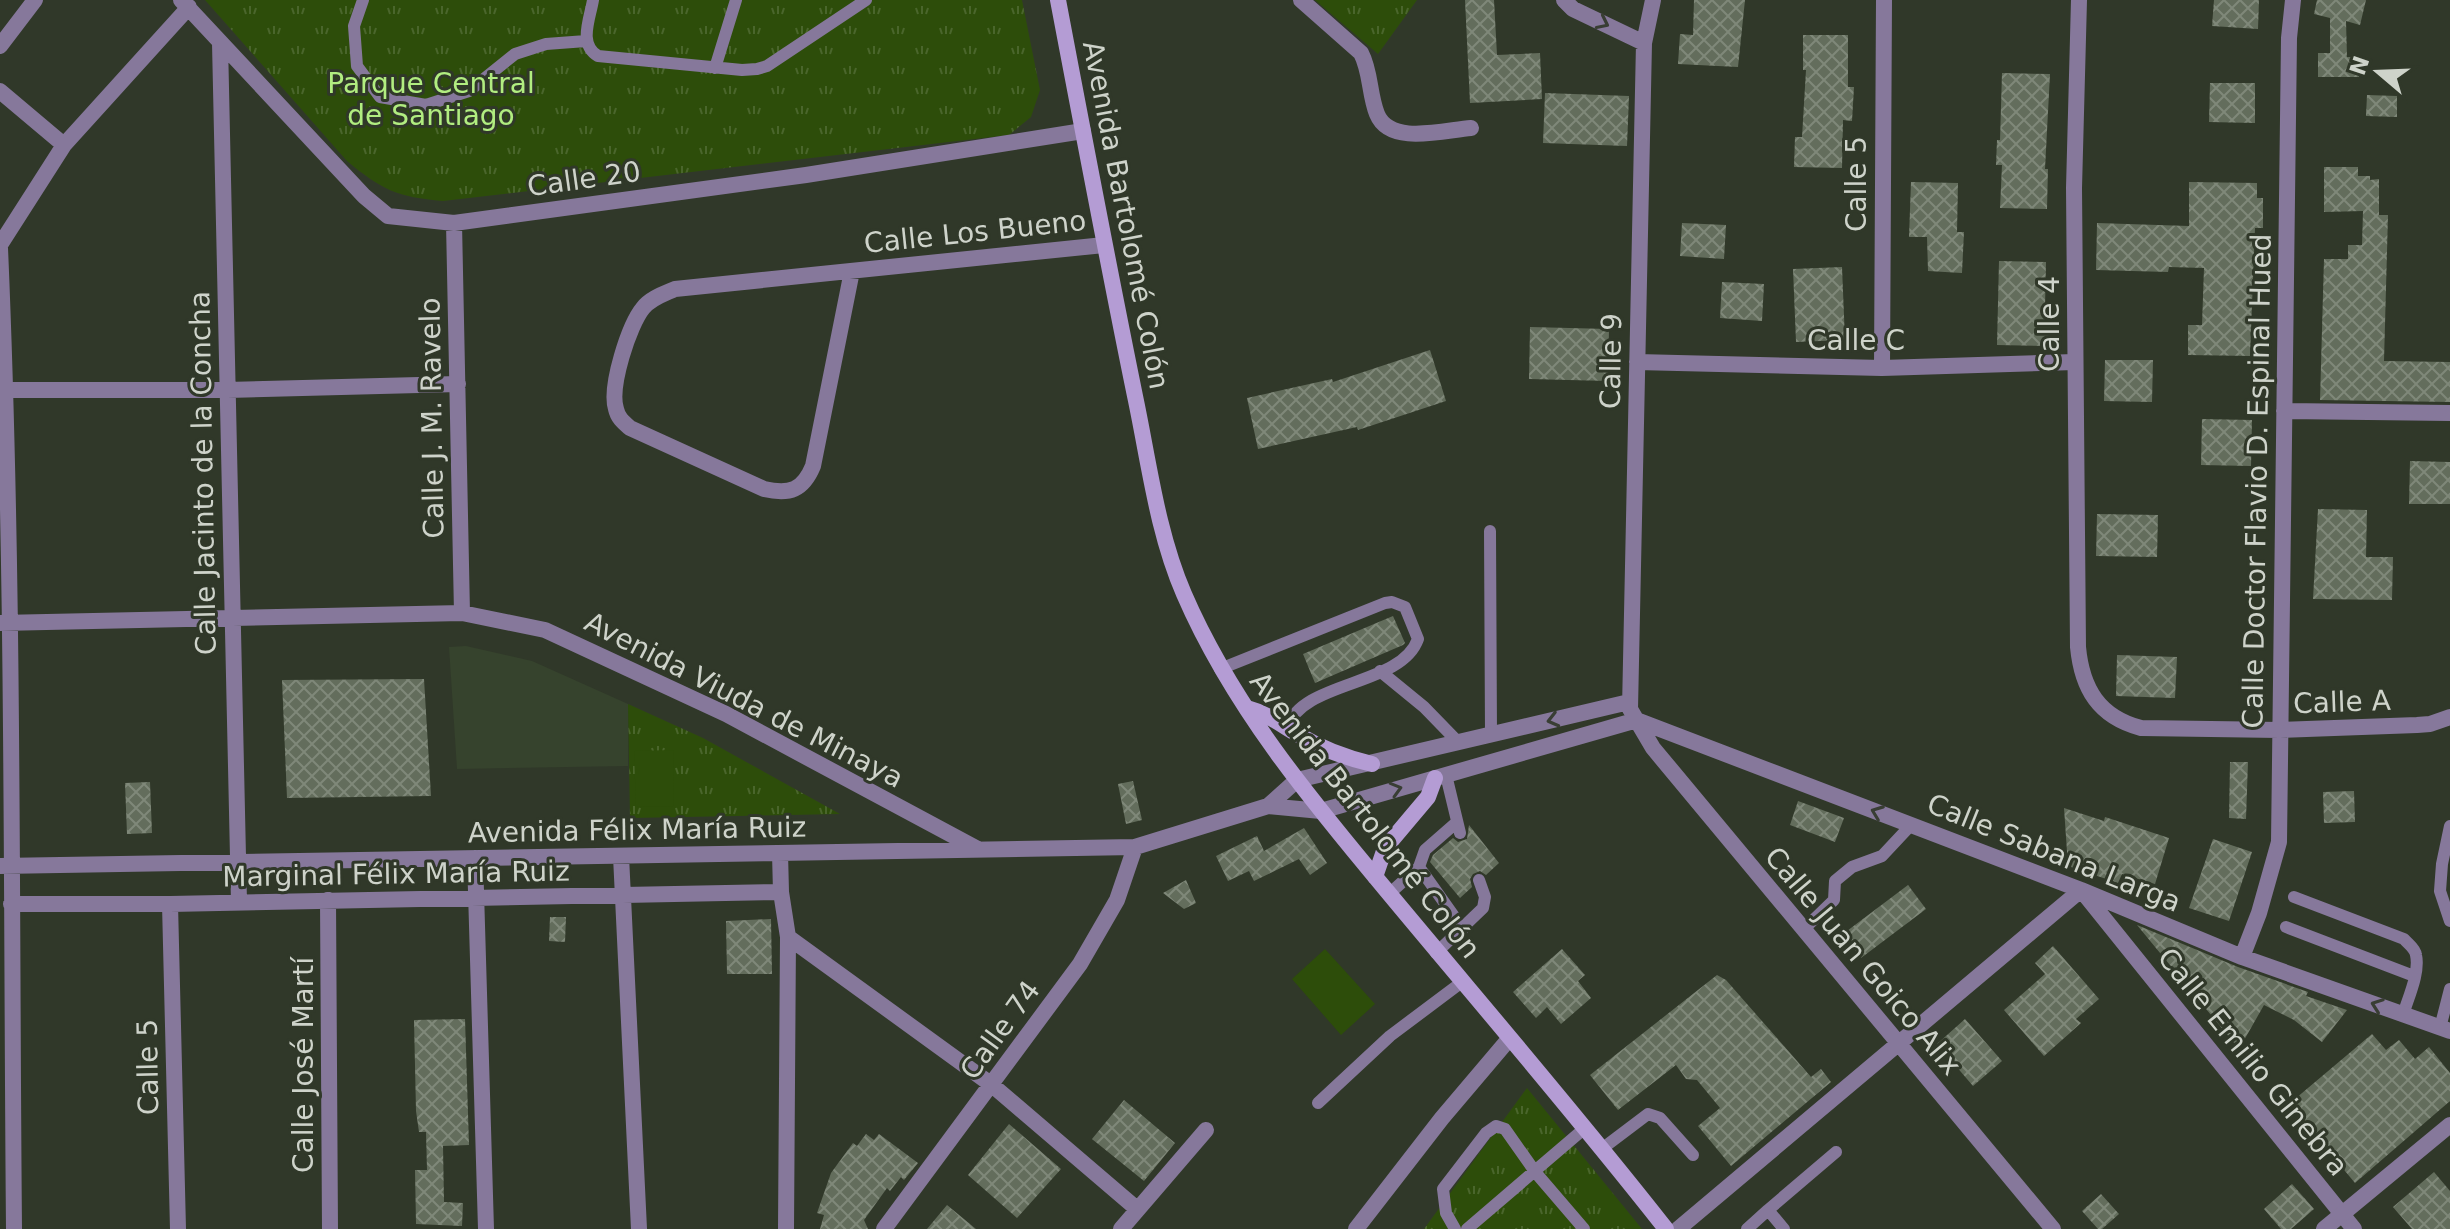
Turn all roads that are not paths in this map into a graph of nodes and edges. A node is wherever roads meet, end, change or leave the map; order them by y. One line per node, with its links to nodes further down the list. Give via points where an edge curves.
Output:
1 (35, 0): 17 (street)
2 (363, 0): 14 (lane, via 354,26 357,66 380,97 411,103 426,105 469,91 515,54 546,44)
3 (593, 0): 14 (lane)
4 (736, 0): 18 (lane)
5 (866, 0): 18 (lane, via 767,66)
6 (1058, 0): 21 (main road, Avenida Bartolomé Colón)
7 (1301, 0): 20 (street, via 1361,53 1377,113 1389,128 1406,134)
8 (1564, 0): 16 (street, one-way to 16)
9 (1653, 0): 16 (street, Calle 9)
10 (1884, 0): 29 (street, Calle 5)
11 (2079, 0): 28 (street, Calle 4)
12 (2293, 0): 33 (street, Calle Doctor Flavio D. Espinal Hued)
13 (185, 4): 15 (street, Calle 20); 22 (street)
14 (586, 41): 18 (lane, via 598,56)
15 (220, 43): 23 (street, Calle 20, via 388,216); 32 (street, Calle Jacinto de la Concha)
16 (1644, 43): 27 (street, Calle 9)
17 (0, 46)
18 (715, 68)
19 (0, 91): 22 (street)
20 (1471, 128)
21 (1083, 131): 23 (street, Calle 20); 24 (main road, Avenida Bartolomé Colón)
22 (64, 145): 25 (street)
23 (454, 223): 30 (street, Calle J. M. Ravelo)
24 (1104, 245): 26 (street, Calle Los Bueno); 40 (main road, Avenida Bartolomé Colón, via 1166,541 1183,592)
25 (0, 246): 31 (street)
26 (852, 271): 26 (street, Calle Los Bueno, via 813,466 795,490 764,489 620,420 614,385 635,323 657,296 697,286)
27 (1637, 362): 29 (street, Calle C); 42 (street, Calle 9)
28 (2075, 362): 29 (street, Calle C); 39 (street, Calle 4)
29 (1882, 368)
30 (458, 384): 32 (street); 36 (street, Calle J. M. Ravelo)
31 (3, 390): 32 (street); 38 (street)
32 (227, 390): 37 (street, Calle Jacinto de la Concha)
33 (2284, 411): 34 (street); 47 (street, Calle Doctor Flavio D. Espinal Hued)
34 (2450, 413)
35 (1490, 531): 48 (lane)
36 (462, 613): 37 (street, Avenida Viuda de Minaya); 58 (street, Avenida Viuda de Minaya, via 545,630 699,701)
37 (233, 619): 38 (street, Avenida Viuda de Minaya); 62 (street, Calle Jacinto de la Concha)
38 (5, 623): 63 (street)
39 (2078, 647): 47 (street, Calle A, via 2087,687 2123,723 2141,728)
40 (1220, 669): 41 (lane, via 1385,603 1399,604 1418,639 1410,656); 43 (main road, Avenida Bartolomé Colón)
41 (1380, 671): 46 (lane, via 1310,702); 49 (lane)
42 (1629, 702): 45 (street, Calle 9); 48 (street, one-way to 48)
43 (1247, 708): 46 (main road); 52 (main road, Avenida Bartolomé Colón)
44 (2450, 717): 47 (street, Calle A, via 2417,725)
45 (1638, 721): 51 (street); 55 (street, Calle Sabana Larga, one-way to 45); 80 (street, Calle Juan Goico Alix, via 1653,748)
46 (1287, 728): 50 (main road, via 1344,757)
47 (2280, 730): 83 (street, Calle Doctor Flavio D. Espinal Hued, via 2279,842)
48 (1491, 735): 49 (street)
49 (1459, 743): 50 (street)
50 (1372, 764): 52 (street)
51 (1441, 776): 54 (street, one-way to 51); 64 (lane, via 1458,828 1425,850); 65 (main road, via 1385,848)
52 (1297, 780): 53 (street, Avenida Félix María Ruiz); 54 (main road, Avenida Bartolomé Colón)
53 (1268, 806): 54 (street, Avenida Félix María Ruiz); 57 (street, Avenida Félix María Ruiz)
54 (1321, 811): 65 (main road, Avenida Bartolomé Colón)
55 (1911, 825): 67 (street, Calle Sabana Larga); 80 (lane, via 1882,856 1852,867 1835,881 1834,900)
56 (2450, 826): 77 (lane, via 2440,891)
57 (1135, 847): 58 (street, Avenida Félix María Ruiz); 91 (street, Calle 74, via 1117,900 1080,964)
58 (979, 850): 59 (street, Avenida Félix María Ruiz)
59 (780, 853): 60 (street, Avenida Félix María Ruiz); 68 (street)
60 (621, 856): 61 (street, Avenida Félix María Ruiz); 70 (street)
61 (475, 858): 62 (street, Avenida Félix María Ruiz); 72 (street)
62 (238, 862): 63 (street, Avenida Félix María Ruiz); 74 (street, Calle Jacinto de la Concha)
63 (5, 866): 75 (street)
64 (1419, 867): 69 (lane); 79 (lane)
65 (1375, 877): 69 (main road, Avenida Bartolomé Colón)
66 (1479, 880): 79 (lane, via 1483,908)
67 (2081, 890): 83 (street, Calle Sabana Larga); 90 (street); 102 (street, Calle Emilio Ginebra)
68 (781, 892): 70 (street, Marginal Félix María Ruiz); 81 (street)
69 (1389, 894): 82 (main road, Avenida Bartolomé Colón)
70 (624, 896): 72 (street, Marginal Félix María Ruiz); 108 (street)
71 (2294, 897): 84 (lane, via 2404,939 2417,955)
72 (476, 898): 73 (street, Marginal Félix María Ruiz); 107 (street)
73 (328, 900): 74 (street, Marginal Félix María Ruiz); 106 (street, Calle José Martí)
74 (239, 902): 76 (street, Marginal Félix María Ruiz)
75 (11, 904): 76 (street, Marginal Félix María Ruiz); 104 (street)
76 (170, 904): 105 (street, Calle 5)
77 (2450, 921)
78 (2286, 927): 84 (lane)
79 (1463, 929): 82 (lane)
80 (1803, 930): 90 (street, Calle Juan Goico Alix)
81 (788, 937): 91 (street); 109 (street)
82 (1436, 953): 85 (main road, Avenida Bartolomé Colón)
83 (2242, 957): 87 (street, Calle Sabana Larga, one-way to 83)
84 (2414, 976): 87 (lane)
85 (1462, 982): 89 (main road, Avenida Bartolomé Colón); 92 (lane, via 1390,1036)
86 (2450, 989): 88 (lane)
87 (2403, 1015): 88 (street, Calle Sabana Larga)
88 (2445, 1030)
89 (1509, 1039): 94 (main road, Avenida Bartolomé Colón); 112 (street)
90 (1897, 1043): 116 (street); 119 (street, Calle Juan Goico Alix)
91 (992, 1085): 100 (street); 110 (street, Calle 74)
92 (1318, 1103)
93 (2450, 1125): 102 (street)
94 (1585, 1128): 96 (main road, Avenida Bartolomé Colón); 99 (lane)
95 (1206, 1130): 100 (street)
96 (1603, 1148): 98 (lane, via 1648,1114 1660,1118); 115 (main road, Avenida Bartolomé Colón)
97 (1836, 1152): 101 (lane)
98 (1693, 1155)
99 (1536, 1173): 103 (lane); 113 (lane, via 1505,1129 1496,1126 1443,1189 1446,1213); 114 (lane)
100 (1137, 1209): 111 (street)
101 (1768, 1210): 117 (lane); 118 (lane)
102 (2342, 1214): 120 (street); 121 (street, Calle Emilio Ginebra)
103 (1575, 1226)
104 (14, 1229)
105 (178, 1229)
106 (330, 1229)
107 (486, 1229)
108 (639, 1229)
109 (786, 1229)
110 (884, 1229)
111 (1121, 1229)
112 (1356, 1229)
113 (1455, 1229)
114 (1467, 1229)
115 (1666, 1229)
116 (1678, 1229)
117 (1747, 1229)
118 (1784, 1229)
119 (2053, 1229)
120 (2324, 1229)
121 (2354, 1229)

